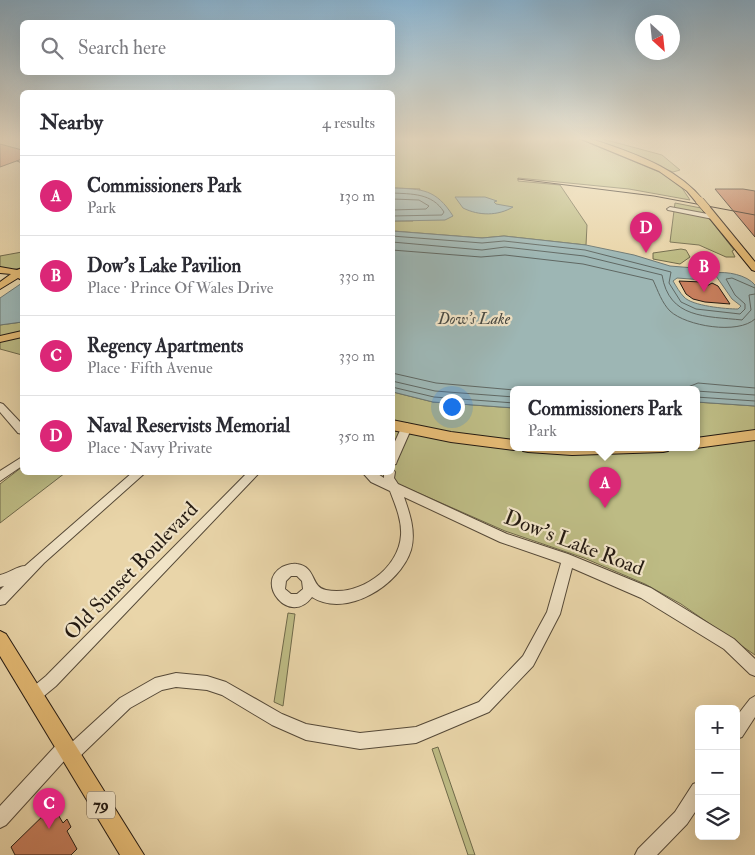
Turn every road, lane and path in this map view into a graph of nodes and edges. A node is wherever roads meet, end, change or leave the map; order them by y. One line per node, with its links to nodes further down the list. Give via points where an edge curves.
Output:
1 (676, 178): 3 (main road, bridge, via 687,185)
2 (670, 209): 3 (street)
3 (713, 217): 4 (main road)
4 (754, 264)
5 (0, 270): 7 (main road)
6 (0, 274): 8 (main road)
7 (20, 275)
8 (20, 275)
9 (20, 276): 11 (main road)
10 (20, 276): 12 (main road)
11 (0, 286)
12 (0, 291)
13 (20, 334): 14 (main road)
14 (0, 338)
15 (0, 406): 19 (street)
16 (395, 421): 18 (main road)
17 (395, 425): 18 (main road)
18 (407, 427): 22 (main road); 23 (street)
19 (20, 428)
20 (755, 434): 21 (main road)
21 (700, 442)
22 (510, 444)
23 (395, 453)
24 (20, 462): 29 (street)
25 (138, 475): 31 (street)
26 (252, 475): 38 (street, Old Sunset Boulevard)
27 (370, 475): 30 (street, Dow's Lake Road)
28 (390, 475): 30 (street)
29 (0, 477)
30 (394, 488): 32 (street, Dow's Lake Road, via 504,538); 34 (street, via 404,515 407,536 403,553 392,572 378,583 348,596 322,596)
31 (40, 559): 33 (street, via 13,578); 35 (street)
32 (568, 560): 37 (street, Dow's Lake Road, via 646,593 682,613 729,644); 41 (street, via 552,614 528,661 484,707 416,735 360,741 306,732 277,720 226,689 208,683 176,680 160,683 125,702)
33 (0, 581)
34 (309, 588)
35 (0, 599)
36 (0, 640): 38 (main road, 79)
37 (755, 669)
38 (34, 695): 41 (main road, 79)
39 (755, 704): 40 (street)
40 (740, 725)
41 (68, 751): 43 (street); 44 (main road, 79)
42 (696, 795): 45 (street, via 681,818)
43 (0, 819)
44 (133, 855)
45 (644, 855)

